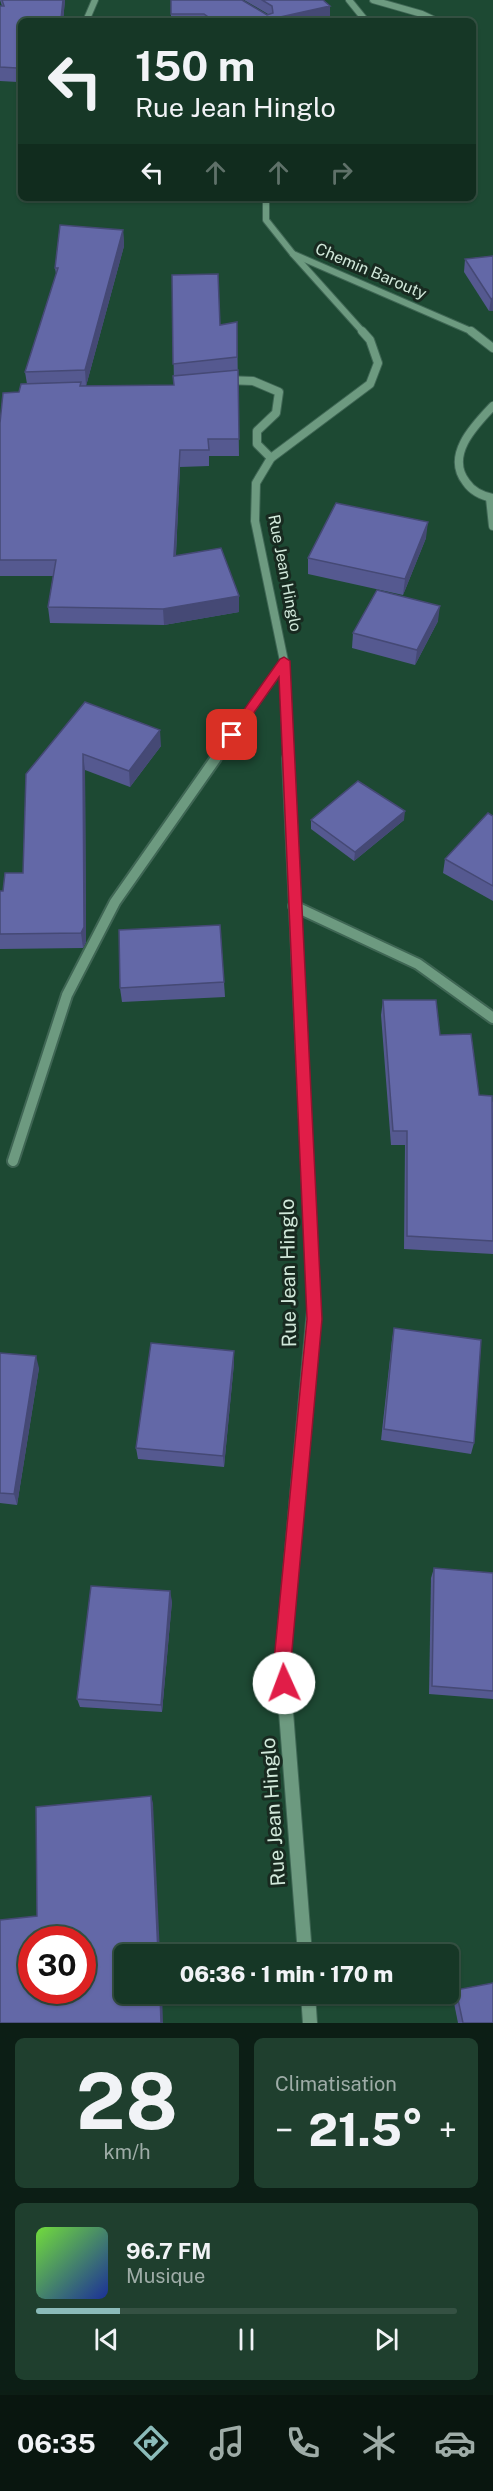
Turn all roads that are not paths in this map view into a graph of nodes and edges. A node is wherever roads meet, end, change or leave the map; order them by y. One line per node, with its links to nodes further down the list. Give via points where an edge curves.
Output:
1 (96, 0): 4 (street)
2 (349, 0): 5 (street)
3 (373, 0): 6 (street)
4 (87, 18)
5 (364, 18)
6 (431, 18)
7 (266, 201): 8 (street, Chemin Barouty, via 266,220)
8 (293, 254): 9 (street, Chemin Barouty, via 468,328); 12 (street, Rue Jean Hinglo, via 370,340 378,363 370,384)
9 (493, 348)
10 (217, 380): 12 (street, via 248,379 279,392 276,413 257,431 257,444)
11 (493, 406): 13 (street, via 469,431 459,455 462,479)
12 (271, 458): 15 (street, Rue Jean Hinglo, via 256,483 255,521)
13 (491, 498): 14 (street)
14 (493, 526)
15 (284, 661): 16 (street, Rue Jean Hinglo); 18 (street, Rue Jean Hinglo, via 115,902 67,995)
16 (294, 906): 17 (street, via 418,964); 19 (street, Rue Jean Hinglo, via 314,1319 282,1661)
17 (493, 1018)
18 (13, 1161)
19 (304, 1944)
20 (309, 2004): 21 (street)
21 (310, 2023)

